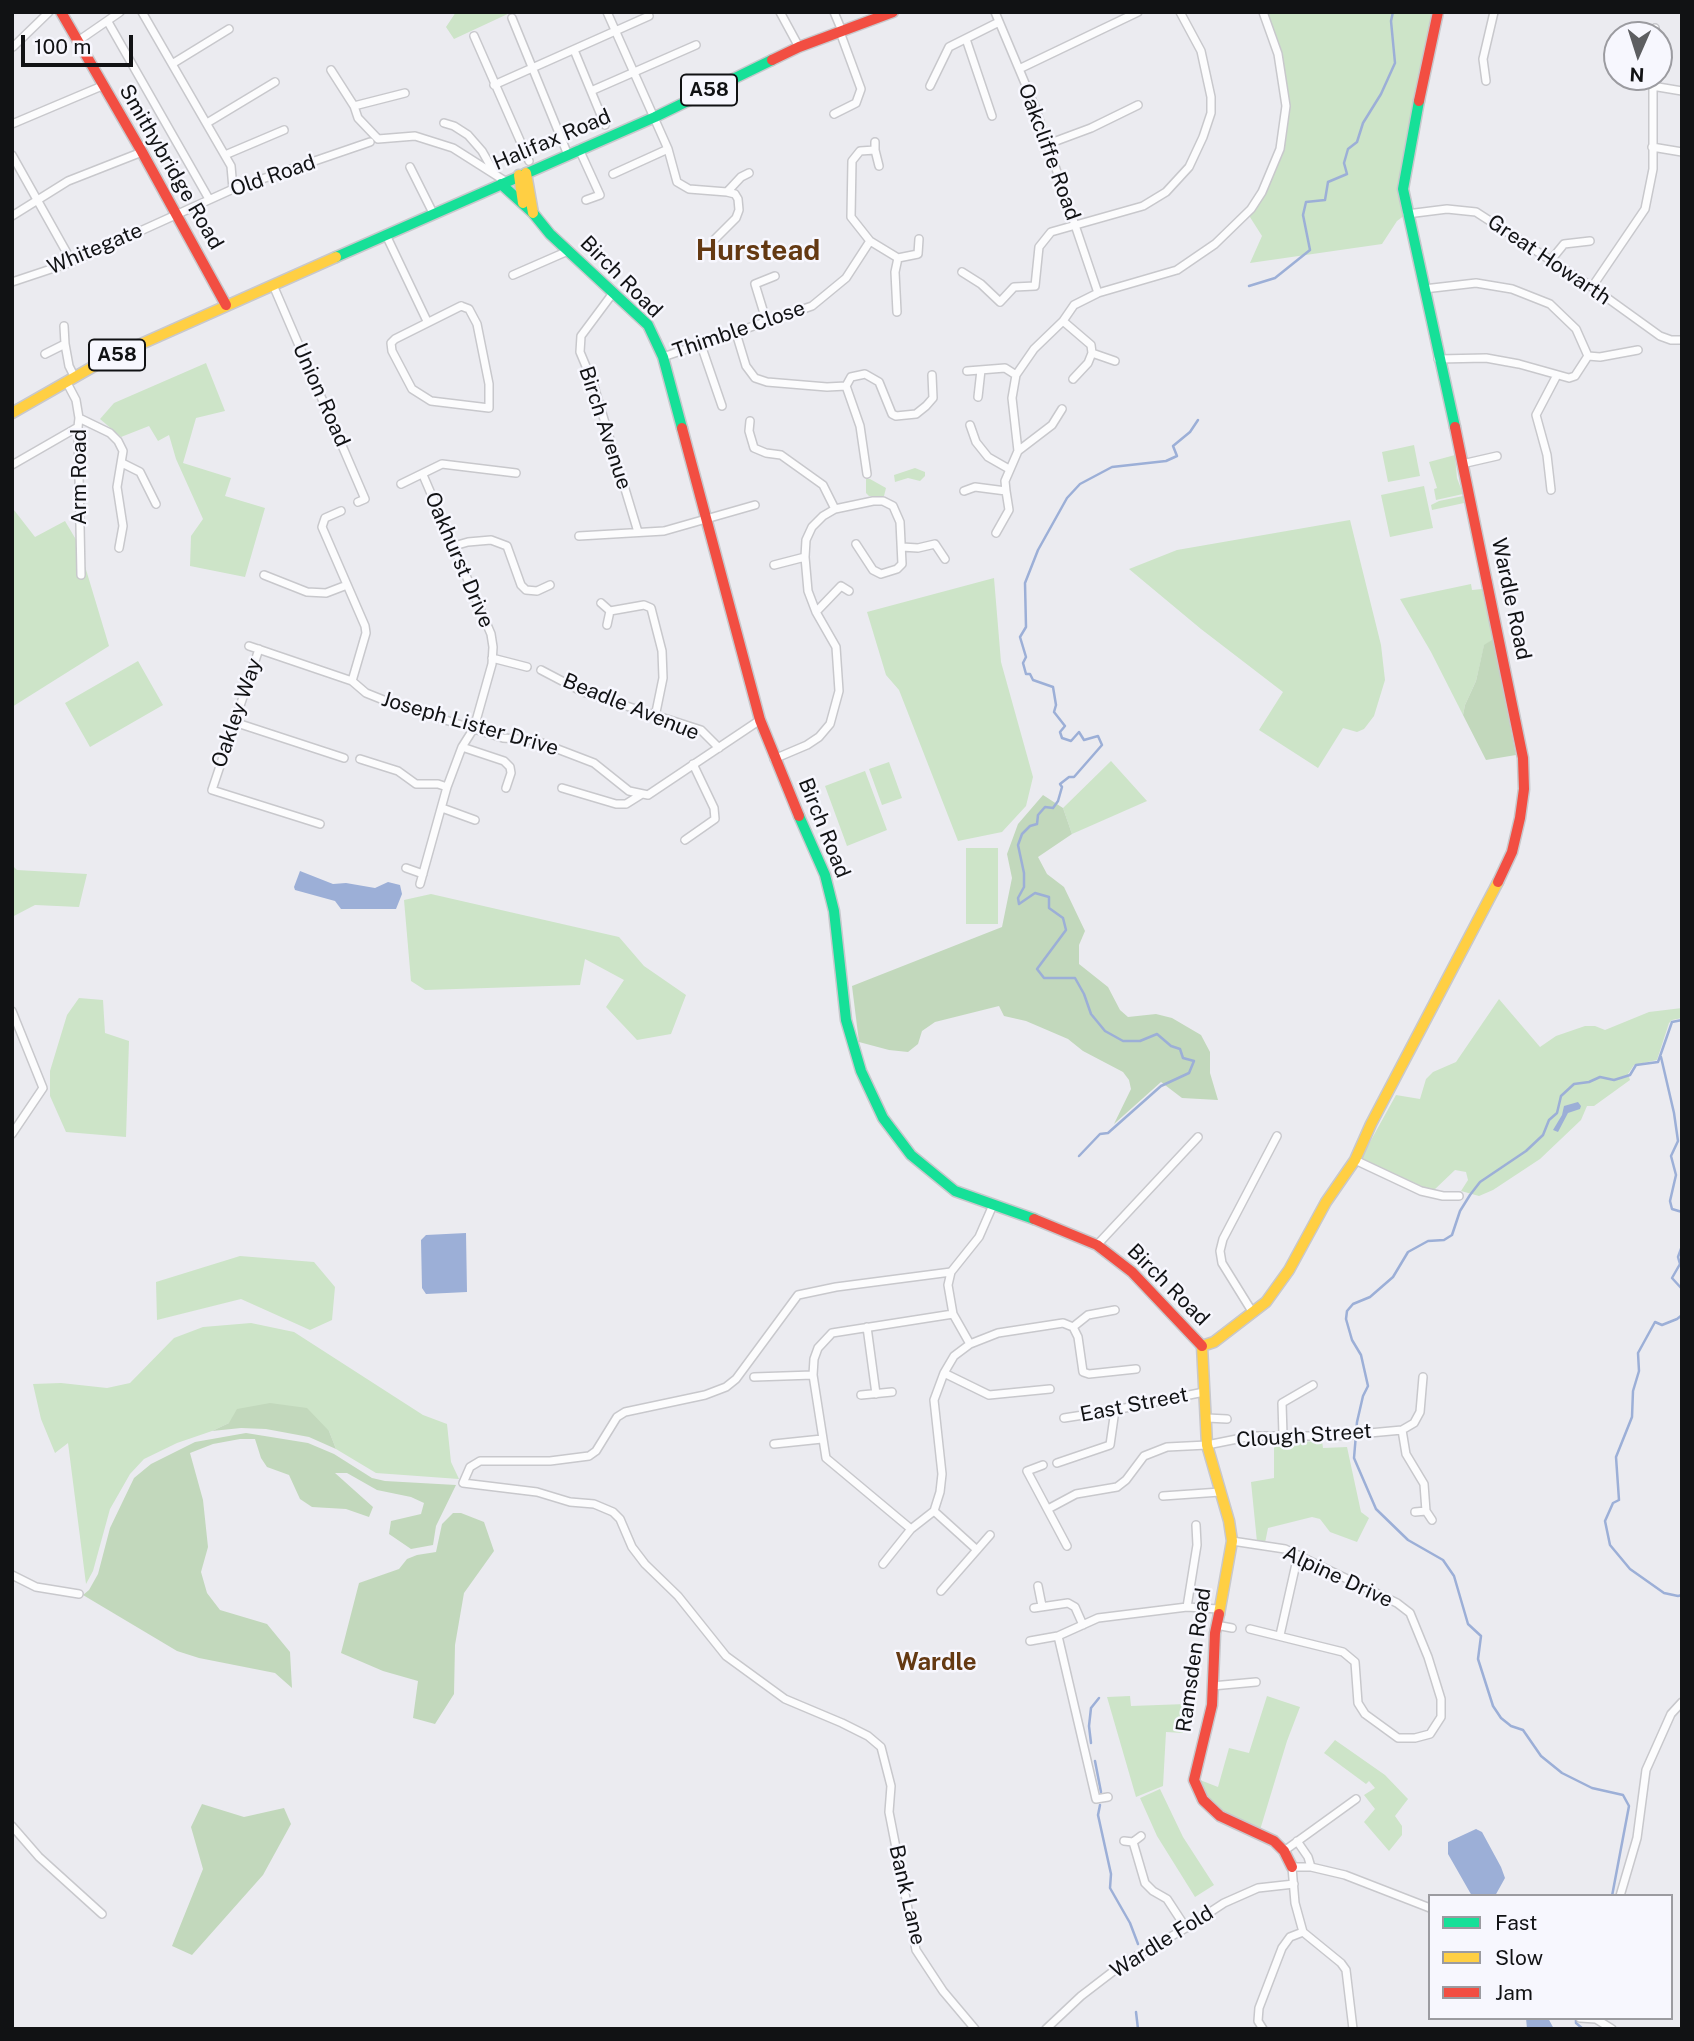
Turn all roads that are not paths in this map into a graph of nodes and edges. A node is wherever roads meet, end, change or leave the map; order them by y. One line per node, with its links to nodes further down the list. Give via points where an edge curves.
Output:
1 (49, 12): 26 (street)
2 (61, 12): 24 (main road, Smithybridge Road)
3 (120, 12): 17 (street)
4 (142, 12): 29 (street)
5 (607, 12): 21 (street)
6 (780, 12): 27 (street)
7 (834, 12): 20 (street)
8 (893, 12): 20 (main road, Halifax Road / A58)
9 (995, 12): 18 (street, Oakcliffe Road)
10 (1138, 12): 31 (street)
11 (1180, 12): 81 (street, via 1200,51 1211,97 1211,114 1189,167 1166,192 1143,206)
12 (1263, 12): 99 (street, via 1278,54 1286,106 1280,149 1262,192 1215,244 1177,270)
13 (1438, 12): 79 (main road, Wardle Road, via 1404,176)
14 (1494, 12): 34 (street, via 1483,59)
15 (649, 16): 21 (street)
16 (512, 18): 30 (street)
17 (108, 22): 24 (street); 73 (street)
18 (999, 22): 23 (street); 31 (street, Oakcliffe Road)
19 (229, 29): 29 (street)
20 (841, 31): 27 (main road, Halifax Road / A58); 44 (street, via 861,89 856,103)
21 (615, 32): 28 (street); 33 (street)
22 (474, 36): 36 (street)
23 (965, 38): 38 (street, via 949,47); 45 (street)
24 (78, 41): 37 (main road, Smithybridge Road)
25 (696, 45): 33 (street)
26 (13, 47)
27 (799, 47): 46 (main road, Halifax Road / A58)
28 (574, 50): 30 (street); 39 (street)
29 (172, 64): 47 (street)
30 (531, 68): 36 (street); 61 (street)
31 (1018, 69): 53 (street, Oakcliffe Road)
32 (331, 70): 42 (street, via 339,76)
33 (634, 73): 39 (street); 46 (street)
34 (1486, 81)
35 (275, 82): 47 (street)
36 (494, 85): 62 (street)
37 (102, 86): 49 (street); 57 (main road, Smithybridge Road)
38 (930, 86)
39 (591, 91): 50 (street)
40 (1652, 91): 54 (street)
41 (405, 93): 42 (street)
42 (354, 106): 52 (street)
43 (1138, 106): 53 (street)
44 (834, 114)
45 (992, 116)
46 (654, 117): 55 (main road, Halifax Road / A58); 56 (street)
47 (207, 123): 60 (street)
48 (444, 123): 65 (street, via 468,135)
49 (12, 124)
50 (605, 125)
51 (284, 130): 60 (street)
52 (374, 140): 65 (street, Old Road, via 415,136 453,148); 70 (street, Old Road)
53 (1048, 144): 81 (street, Oakcliffe Road)
54 (1653, 147): 58 (street); 96 (street, via 1645,209)
55 (579, 149): 61 (main road, Halifax Road / A58); 74 (street, via 600,195)
56 (668, 149): 68 (street); 71 (street, via 682,186)
57 (142, 152): 72 (street, via 68,181); 76 (main road, Smithybridge Road)
58 (1682, 152)
59 (12, 155): 72 (street)
60 (225, 155): 70 (street)
61 (568, 155): 67 (main road, Halifax Road / A58)
62 (529, 161)
63 (878, 166): 85 (street, via 875,146 860,151 852,161 851,217)
64 (410, 167): 77 (street)
65 (494, 173): 69 (street, Old Road)
66 (749, 173): 71 (street)
67 (522, 174): 69 (main road, Halifax Road / A58); 75 (main road); 78 (main road)
68 (613, 174)
69 (503, 182): 75 (main road, Birch Road); 77 (main road, Halifax Road / A58)
70 (233, 189): 73 (street, Old Road)
71 (727, 192): 84 (street, via 735,194 739,210)
72 (37, 199): 80 (street); 90 (street)
73 (209, 199): 76 (street, Old Road)
74 (586, 200)
75 (523, 203): 78 (main road, Birch Road)
76 (177, 213): 90 (street, Whitegate); 100 (main road, Smithybridge Road)
77 (433, 213): 82 (main road, Halifax Road / A58)
78 (533, 213): 87 (main road, Birch Road)
79 (1407, 214): 89 (street, Great Howarth, via 1447,209 1476,212); 97 (main road, Wardle Road)
80 (12, 216)
81 (1075, 225): 91 (street, via 1051,232 1039,247 1035,286 1014,287 1000,302); 99 (street, Oakcliffe Road)
82 (386, 234): 95 (main road, Halifax Road / A58); 102 (street)
83 (919, 239): 88 (street, via 918,254)
84 (713, 240)
85 (870, 241): 88 (street); 104 (street, Thimble Close, via 846,278 812,306)
86 (1590, 241): 89 (street, via 1564,244)
87 (568, 251): 92 (street); 98 (main road, Birch Road)
88 (898, 258): 101 (street)
89 (1551, 260): 96 (street, Great Howarth)
90 (72, 262): 94 (street, Whitegate)
91 (962, 272)
92 (513, 275)
93 (775, 276): 104 (street, via 755,284)
94 (12, 282)
95 (273, 285): 100 (main road, Halifax Road / A58); 145 (street, Union Road)
96 (1592, 287): 107 (street, Great Howarth, via 1660,336)
97 (1424, 289): 113 (street, via 1476,284 1512,289 1550,304 1576,329); 115 (main road, Wardle Road)
98 (613, 293): 114 (main road, Birch Road, via 648,325); 151 (street, Birch Avenue, via 580,335 580,352)
99 (1098, 293): 103 (street, via 1074,305)
100 (226, 305): 122 (main road, A58)
101 (897, 312)
102 (427, 321): 102 (street, via 461,306 469,309 477,324 489,408 431,401 412,389 391,344)
103 (1063, 321): 111 (street, via 1091,345); 120 (street)
104 (766, 323): 106 (street, Thimble Close)
105 (64, 326): 108 (street, Arm Road)
106 (736, 333): 109 (street, Thimble Close); 124 (street, via 746,366 755,378)
107 (1682, 340)
108 (65, 344): 112 (street); 122 (street, Arm Road)
109 (701, 345): 114 (street, Thimble Close); 126 (street)
110 (1638, 350): 113 (street)
111 (1092, 353): 116 (street); 123 (street)
112 (45, 354)
113 (1588, 356): 121 (street, via 1575,376)
114 (663, 357): 150 (main road, Birch Road)
115 (1438, 359): 121 (street, via 1486,358); 135 (main road, Wardle Road)
116 (1115, 361)
117 (981, 370): 118 (street); 120 (street, via 1005,368); 125 (street)
118 (967, 371)
119 (932, 375): 124 (street, via 933,398 916,414 902,417 892,414 879,382 865,374 851,377)
120 (1016, 375): 132 (street, via 1012,400)
121 (1557, 375): 142 (street, via 1536,415)
122 (70, 379): 128 (main road, A58); 130 (street, Arm Road)
123 (1073, 379)
124 (846, 386): 139 (street, via 860,426)
125 (978, 397)
126 (722, 406)
127 (1062, 409): 132 (street, via 1052,425)
128 (12, 413)
129 (750, 421): 148 (street, via 754,448 781,454 823,485)
130 (78, 422): 134 (street, via 103,428 118,441); 136 (street); 161 (street, Arm Road)
131 (970, 425): 137 (street, via 988,457)
132 (1018, 451): 137 (street)
133 (1497, 456): 135 (street)
134 (122, 463): 146 (street, via 140,472 146,495); 157 (street, via 117,487 123,526)
135 (1462, 464): 201 (main road, Wardle Road, via 1523,758 1520,818 1501,877)
136 (12, 465)
137 (1009, 469): 144 (street)
138 (516, 473): 140 (street, via 442,464)
139 (867, 474)
140 (422, 475): 141 (street); 155 (street, Oakhurst Drive)
141 (401, 484)
142 (1551, 489)
143 (964, 491): 144 (street, via 975,487)
144 (1006, 491): 152 (street, via 1009,510)
145 (365, 499)
146 (156, 504)
147 (755, 505): 150 (street)
148 (835, 509): 156 (street, via 873,501 893,506); 158 (street, via 812,527)
149 (341, 511): 164 (street, via 325,518 322,527)
150 (705, 518): 151 (street, via 664,531); 177 (main road, Birch Road)
151 (638, 532): 153 (street)
152 (996, 533)
153 (579, 536)
154 (856, 544): 156 (street, via 873,570 881,574 902,564)
155 (454, 547): 163 (street, via 491,540 507,546 526,590 537,592); 172 (street, Oakhurst Drive, via 491,635)
156 (902, 547): 159 (street, via 935,544)
157 (119, 548)
158 (805, 556): 160 (street); 168 (street, via 808,591)
159 (945, 559)
160 (775, 565)
161 (80, 575)
162 (264, 575): 164 (street, via 307,592 326,593)
163 (550, 584)
164 (347, 585): 175 (street, via 366,633)
165 (849, 591): 168 (street, via 841,586)
166 (601, 603): 167 (street)
167 (610, 611): 169 (street); 176 (street, via 644,605 651,608 662,651 663,678)
168 (816, 612): 184 (street, via 836,647 840,676 835,712 819,737)
169 (607, 625)
170 (248, 646): 171 (street, Joseph Lister Drive)
171 (259, 649): 175 (street, Joseph Lister Drive); 178 (street, Oakley Way)
172 (492, 658): 173 (street); 179 (street, Oakhurst Drive)
173 (527, 667)
174 (541, 670): 176 (street, Beadle Avenue, via 583,692)
175 (352, 681): 179 (street, Joseph Lister Drive, via 366,693 391,703)
176 (655, 716): 181 (street, Beadle Avenue, via 701,730)
177 (760, 720): 181 (street); 184 (main road, Birch Road)
178 (234, 722): 182 (street); 192 (street, Oakley Way, via 212,790)
179 (474, 728): 180 (street, Oakhurst Drive); 189 (street, Joseph Lister Drive, via 558,749 594,763 629,791)
180 (462, 747): 186 (street, Oakhurst Drive); 187 (street, via 504,761 511,773)
181 (719, 748): 185 (street)
182 (344, 758)
183 (360, 759): 186 (street, via 398,771 416,785)
184 (774, 759): 203 (main road, Birch Road, via 825,875 834,911 846,1020 861,1071 883,1118 911,1156 955,1191)
185 (694, 764): 189 (street); 193 (street, via 715,819)
186 (447, 787): 190 (street, Oakhurst Drive)
187 (506, 788)
188 (562, 788): 189 (street, via 616,804)
189 (645, 794)
190 (442, 808): 191 (street); 195 (street, Oakhurst Drive)
191 (475, 820)
192 (320, 824)
193 (685, 840)
194 (406, 868): 195 (street)
195 (423, 874): 196 (street, Oakhurst Drive)
196 (420, 884)
197 (12, 1011): 198 (street, via 43,1088)
198 (12, 1134)
199 (1277, 1136): 207 (street, via 1220,1251 1222,1263)
200 (1198, 1138): 204 (street)
201 (1353, 1161): 202 (street, via 1421,1191); 207 (main road, via 1277,1289)
202 (1459, 1196)
203 (992, 1205): 204 (main road, Birch Road); 205 (street, via 979,1237)
204 (1097, 1245): 212 (main road, Birch Road, via 1132,1272)
205 (951, 1272): 208 (street, via 948,1285); 282 (street, Bank Lane, via 798,1295 726,1387 625,1412 589,1456 480,1461 470,1466 463,1483 537,1492 613,1512 645,1564 726,1656 785,1699 842,1723 881,1747 916,1950)
206 (1115, 1310): 209 (street, via 1088,1315)
207 (1254, 1313): 212 (main road)
208 (953, 1314): 210 (street); 211 (street)
209 (1073, 1326): 211 (street, via 1063,1323 998,1333); 213 (street, via 1079,1337 1083,1372)
210 (867, 1327): 215 (street, via 832,1334 818,1348); 222 (street)
211 (970, 1343): 214 (street, via 954,1356)
212 (1202, 1346): 221 (main road, Ramsden Road)
213 (1136, 1369)
214 (944, 1373): 219 (street, via 989,1395); 238 (street, via 934,1400 942,1474)
215 (813, 1375): 216 (street); 230 (street)
216 (754, 1377)
217 (1423, 1377): 228 (street, via 1420,1412 1414,1423)
218 (1313, 1385): 229 (street, via 1282,1403)
219 (1050, 1389)
220 (892, 1392): 222 (street)
221 (1204, 1392): 224 (street, East Street); 226 (main road, Ramsden Road)
222 (876, 1394): 223 (street)
223 (861, 1395)
224 (1115, 1410): 225 (street, East Street); 233 (street, via 1110,1445)
225 (1064, 1418)
226 (1207, 1418): 227 (street); 232 (main road, Ramsden Road)
227 (1227, 1419)
228 (1402, 1430): 229 (street, Clough Street); 239 (street, via 1406,1454 1424,1484)
229 (1283, 1435): 232 (street, Clough Street)
230 (822, 1439): 231 (street); 243 (street, via 826,1458)
231 (774, 1444)
232 (1207, 1445): 235 (main road, Ramsden Road); 237 (street, Clough Street, via 1155,1451 1144,1456 1117,1487 1076,1494)
233 (1057, 1463)
234 (1043, 1465): 237 (street, via 1027,1471)
235 (1220, 1492): 236 (street); 245 (main road, Ramsden Road)
236 (1169, 1493)
237 (1048, 1509): 246 (street)
238 (934, 1511): 243 (street); 247 (street)
239 (1426, 1511): 240 (street); 241 (street)
240 (1415, 1512)
241 (1432, 1520)
242 (1196, 1525): 254 (street)
243 (911, 1529): 249 (street)
244 (990, 1535): 247 (street)
245 (1232, 1541): 248 (street, Alpine Drive); 255 (main road, Ramsden Road)
246 (1067, 1546)
247 (977, 1550): 252 (street)
248 (1298, 1555): 260 (street); 260 (street, Alpine Drive, via 1410,1613 1429,1657 1441,1699 1441,1717 1430,1734 1398,1738 1365,1714 1358,1703 1355,1662 1343,1652)
249 (884, 1564)
250 (12, 1575): 253 (street, via 36,1587)
251 (1038, 1586): 256 (street, via 1038,1607 1068,1603 1075,1607)
252 (941, 1591)
253 (79, 1594)
254 (1187, 1608): 255 (street); 256 (street, via 1098,1618)
255 (1218, 1609): 257 (main road, Ramsden Road)
256 (1083, 1625): 261 (street)
257 (1216, 1625): 258 (street); 264 (main road, Ramsden Road)
258 (1232, 1628)
259 (1250, 1629): 260 (street, Alpine Drive)
260 (1280, 1635)
261 (1058, 1636): 262 (street); 266 (street, via 1096,1799)
262 (1030, 1641)
263 (1256, 1682): 264 (street)
264 (1212, 1686): 273 (main road, Ramsden Road, via 1212,1705 1195,1770 1197,1790 1220,1816 1274,1841)
265 (1682, 1702): 277 (street, via 1671,1714 1646,1770 1637,1838)
266 (1108, 1797)
267 (1356, 1799): 270 (street)
268 (12, 1826): 279 (street)
269 (1141, 1836): 272 (street)
270 (1297, 1840): 273 (street); 275 (street)
271 (1124, 1841): 272 (street)
272 (1133, 1842): 280 (street, via 1145,1883 1167,1899)
273 (1284, 1851): 274 (main road)
274 (1292, 1867): 275 (street); 276 (street)
275 (1311, 1867): 278 (street)
276 (1294, 1884): 280 (street, Wardle Fold, via 1249,1892); 281 (street)
277 (1621, 1894)
278 (1428, 1907)
279 (102, 1914)
280 (1186, 1928): 283 (street, Wardle Fold, via 1124,1963)
281 (1303, 1932): 284 (street, via 1290,1937 1282,1948 1259,2008); 285 (street, via 1346,1970)
282 (975, 2029)
283 (1046, 2029)
284 (1263, 2029)
285 (1353, 2029)

